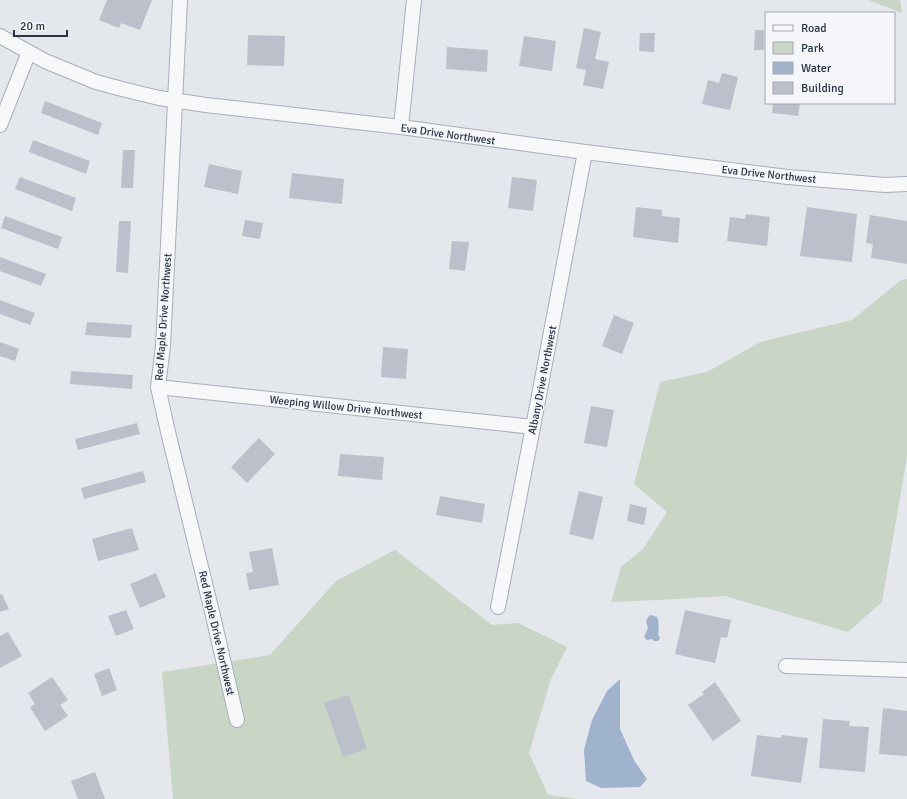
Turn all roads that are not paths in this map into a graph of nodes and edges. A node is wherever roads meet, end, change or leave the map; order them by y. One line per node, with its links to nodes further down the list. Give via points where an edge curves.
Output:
1 (180, 0): 5 (street, Red Maple Drive Northwest)
2 (414, 0): 7 (street)
3 (0, 36): 4 (street, Eva Drive Northwest)
4 (28, 52): 5 (street, Eva Drive Northwest, via 96,82); 6 (street)
5 (175, 100): 7 (street, Eva Drive Northwest); 10 (street, Red Maple Drive Northwest)
6 (0, 125)
7 (401, 127): 8 (street, Eva Drive Northwest)
8 (586, 152): 9 (street, Eva Drive Northwest, via 788,177 885,186); 11 (street, Albany Drive Northwest)
9 (907, 184)
10 (158, 387): 11 (street, Weeping Willow Drive Northwest); 15 (street, Red Maple Drive Northwest)
11 (533, 427): 12 (street, Albany Drive Northwest)
12 (498, 607)
13 (786, 666): 14 (street)
14 (907, 670)
15 (237, 720)

